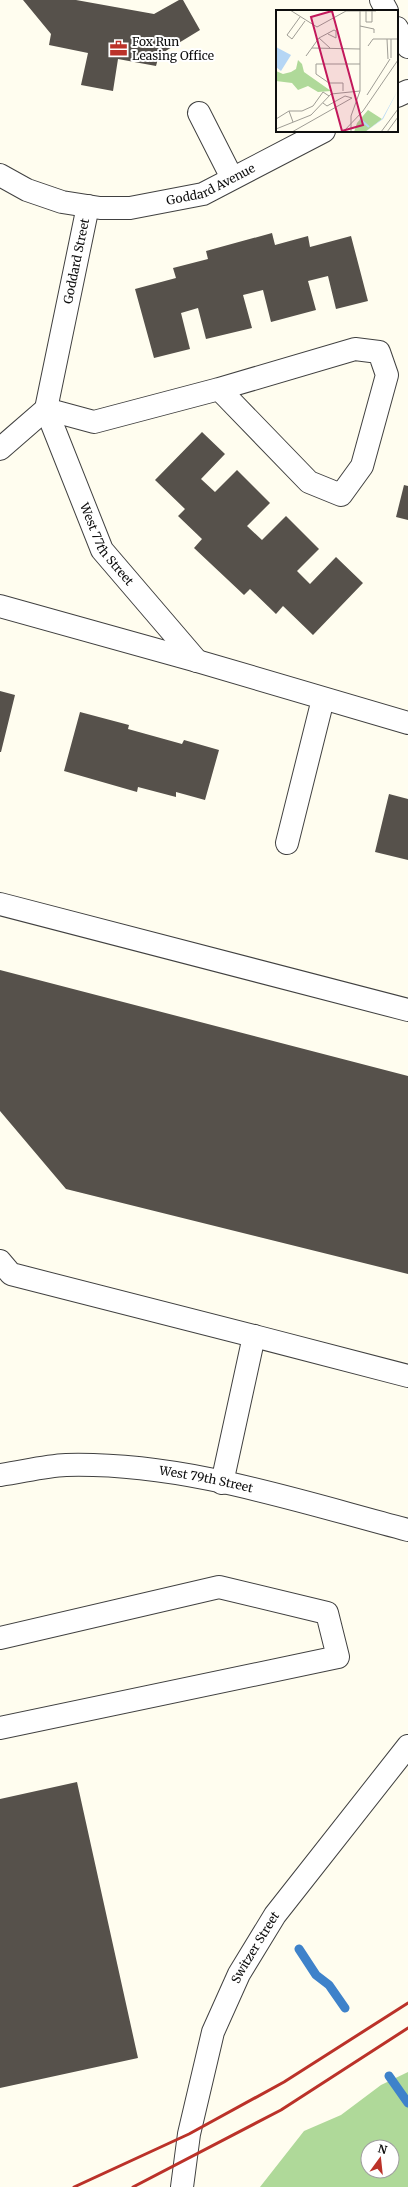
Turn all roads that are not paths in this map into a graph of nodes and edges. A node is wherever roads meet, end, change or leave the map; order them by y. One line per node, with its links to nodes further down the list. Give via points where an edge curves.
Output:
1 (381, 0): 2 (street)
2 (386, 10)
3 (398, 30): 4 (street)
4 (408, 47)
5 (408, 91): 6 (street)
6 (398, 96)
7 (199, 113): 10 (street)
8 (322, 132): 10 (street, Goddard Avenue)
9 (0, 175): 11 (street, Goddard Street, via 27,190 62,202)
10 (232, 178): 11 (street, Goddard Avenue, via 202,194 152,204 130,208)
11 (88, 206): 13 (street, Goddard Street)
12 (219, 389): 12 (street, via 355,349 379,352 387,375 362,466 341,494 309,482); 13 (street, via 94,422)
13 (46, 409): 14 (street); 16 (street, West 77th Street, via 102,550)
14 (0, 449)
15 (0, 606): 16 (street)
16 (197, 660): 17 (street)
17 (323, 699): 18 (street); 19 (street)
18 (408, 723)
19 (287, 843)
20 (0, 904): 21 (street)
21 (408, 1010)
22 (0, 1261): 23 (street, via 11,1274)
23 (254, 1336): 24 (street); 26 (street)
24 (408, 1376)
25 (0, 1475): 26 (street, West 79th Street, via 65,1465 148,1469)
26 (222, 1483): 27 (street, West 79th Street)
27 (408, 1530)
28 (0, 1638): 29 (street, via 219,1587 327,1613 338,1657)
29 (0, 1728)
30 (408, 1746): 31 (street, Switzer Street, via 275,1915 239,1974 213,2032 189,2134)
31 (182, 2187)

